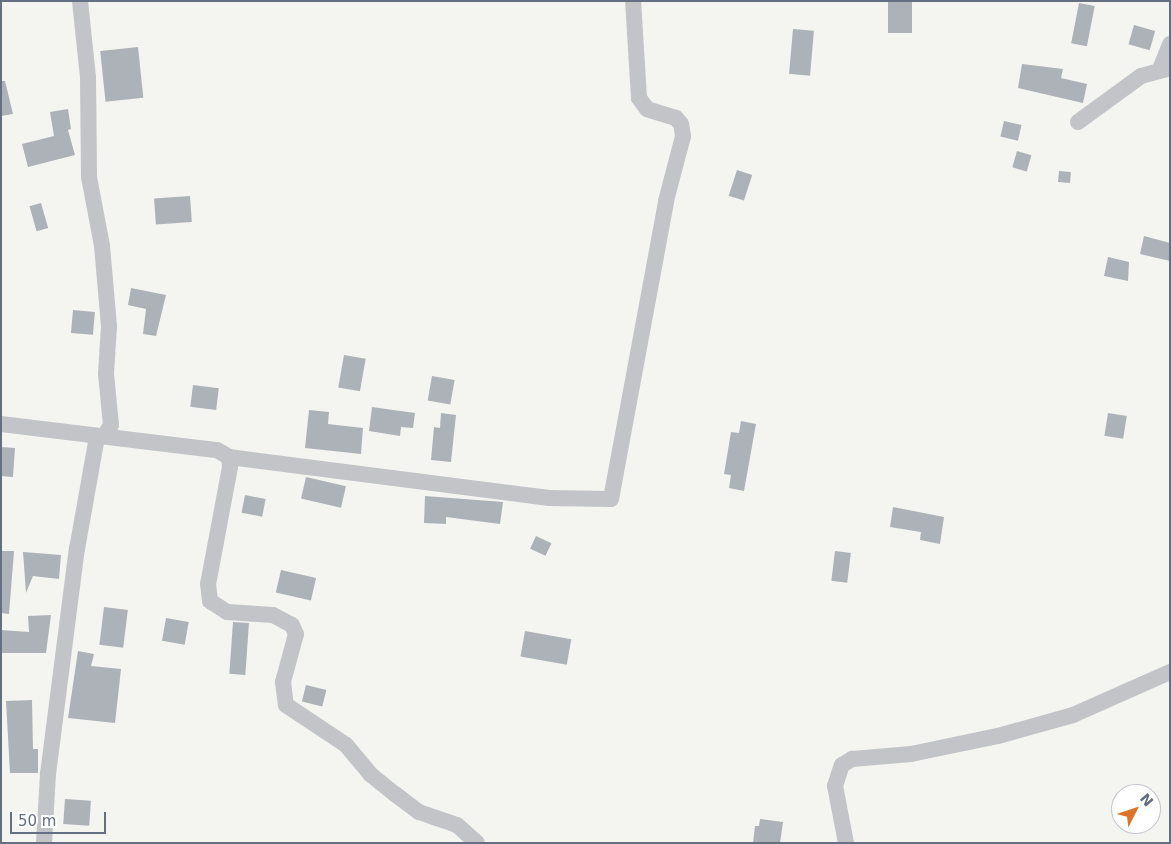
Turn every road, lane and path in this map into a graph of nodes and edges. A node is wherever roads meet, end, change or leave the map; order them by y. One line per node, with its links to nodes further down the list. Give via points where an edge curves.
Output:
1 (80, 1): 7 (street, via 88,77 88,168 102,246 110,326 106,374 111,425)
2 (633, 1): 8 (street, via 639,98 647,109 676,118 683,136 666,200 611,499 549,498)
3 (1170, 44): 4 (street)
4 (1165, 69): 5 (street, via 1141,76)
5 (1078, 122)
6 (1, 424): 7 (street)
7 (100, 436): 8 (street, via 217,450); 10 (street, via 72,588 48,774)
8 (229, 458): 11 (street, via 208,584 210,600 227,612 273,615 292,625 296,634 283,682 286,705 346,745 370,774 419,812 457,825)
9 (1170, 672): 12 (street, via 1072,715 998,736 912,754 852,759 842,765 835,786)
10 (44, 843)
11 (477, 843)
12 (846, 843)

